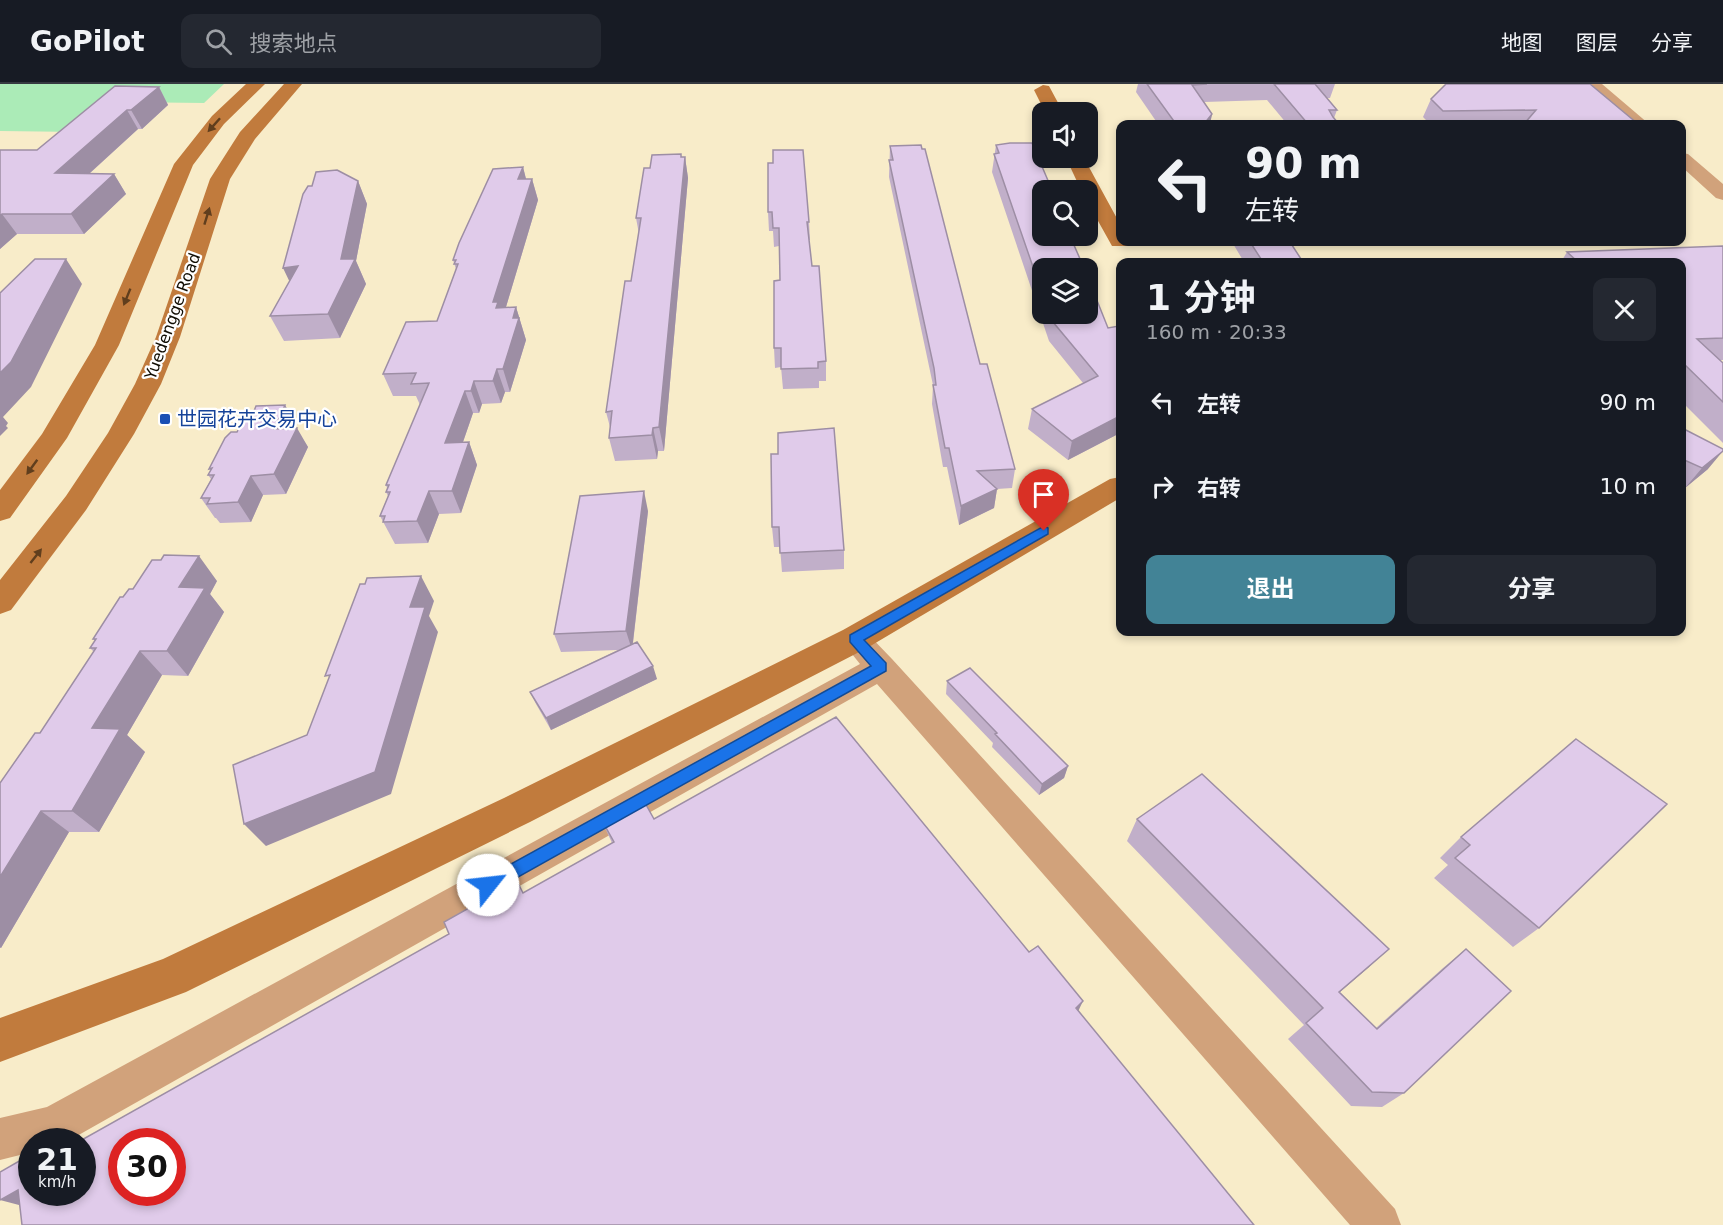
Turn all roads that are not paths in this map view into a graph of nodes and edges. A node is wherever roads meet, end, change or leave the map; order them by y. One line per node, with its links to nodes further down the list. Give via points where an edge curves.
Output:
1 (256, 84): 12 (main road, one-way to 12, via 218,120 184,164 107,345 52,438)
2 (292, 84): 13 (main road, Yuedengge Road, one-way to 2, via 76,503 121,434 168,337 220,179 247,136)
3 (1592, 84): 6 (street)
4 (1043, 90): 5 (main road)
5 (1049, 102)
6 (1636, 120)
7 (1686, 162): 9 (street)
8 (1080, 168): 10 (main road)
9 (1723, 194)
10 (1116, 234)
11 (1116, 488): 14 (main road)
12 (0, 511)
13 (0, 602)
14 (855, 639): 15 (street); 16 (main road, via 517,810 171,977)
15 (881, 667): 17 (street, via 53,1126); 18 (street)
16 (0, 1040)
17 (0, 1139)
18 (1379, 1225)

